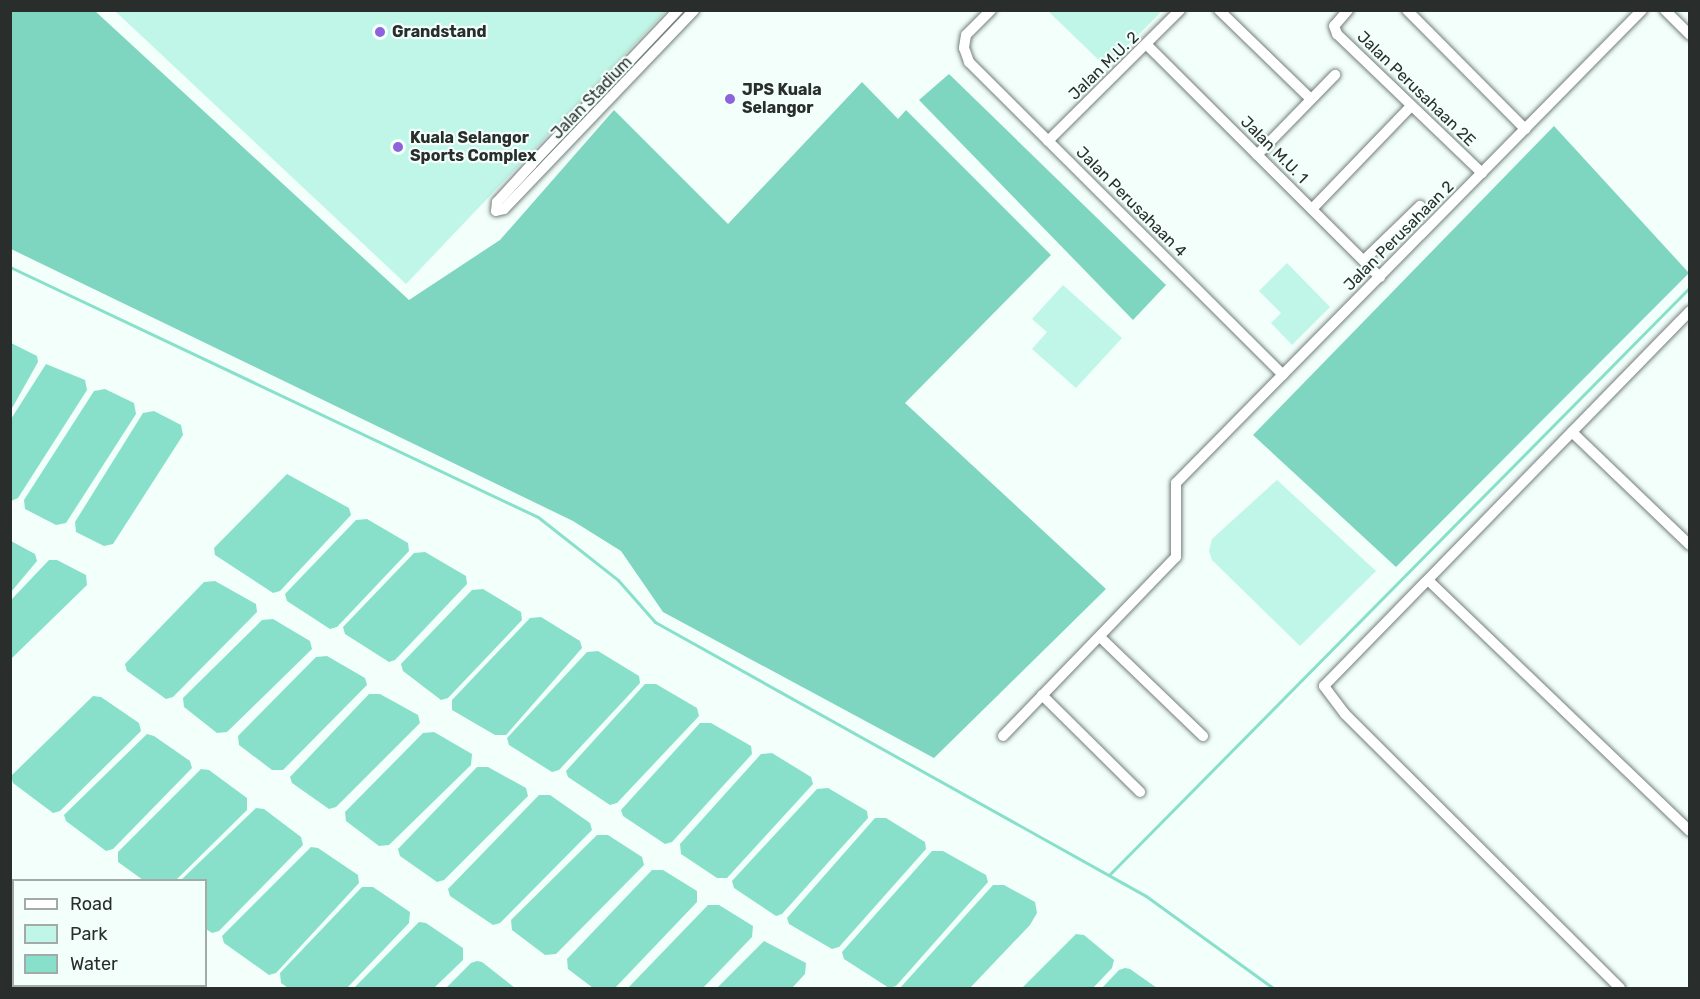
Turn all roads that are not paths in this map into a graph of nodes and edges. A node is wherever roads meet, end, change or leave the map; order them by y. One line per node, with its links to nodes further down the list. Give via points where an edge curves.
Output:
1 (678, 10): 2 (street, Jalan Stadium, via 497,202 496,211 504,209)
2 (694, 10)
3 (991, 10): 16 (street, Jalan Perusahaan 4, via 966,35 964,48 969,62)
4 (1180, 10): 11 (street, Jalan M.U. 2)
5 (1219, 10): 13 (street)
6 (1348, 10): 14 (street, Jalan Perusahaan 2E, via 1334,26 1337,34)
7 (1407, 10): 15 (street)
8 (1665, 10): 10 (street)
9 (1636, 13): 15 (street, Jalan Perusahaan 2)
10 (1689, 35)
11 (1147, 45): 16 (street, Jalan M.U. 2); 17 (street, Jalan M.U. 1)
12 (1335, 75): 13 (street)
13 (1311, 99): 17 (street)
14 (1411, 106): 18 (street, Jalan Perusahaan 2E); 20 (street)
15 (1525, 129): 18 (street, Jalan Perusahaan 2)
16 (1048, 141): 24 (street, Jalan Perusahaan 4)
17 (1257, 154): 20 (street, Jalan M.U. 1)
18 (1482, 173): 22 (street, Jalan Perusahaan 2)
19 (1420, 206): 21 (street)
20 (1312, 209): 21 (street, Jalan M.U. 1)
21 (1364, 260): 22 (street, Jalan M.U. 1)
22 (1380, 277): 24 (street, Jalan Perusahaan 2)
23 (1689, 311): 25 (street)
24 (1283, 375): 28 (street, Jalan Perusahaan 2, via 1176,483 1176,557)
25 (1572, 432): 26 (street); 27 (street)
26 (1689, 545)
27 (1430, 580): 33 (street); 34 (street, via 1328,680 1324,690)
28 (1100, 637): 29 (street); 30 (street)
29 (1042, 695): 31 (street); 32 (street)
30 (1203, 735)
31 (1003, 736)
32 (1140, 792)
33 (1689, 831)
34 (1620, 988)

